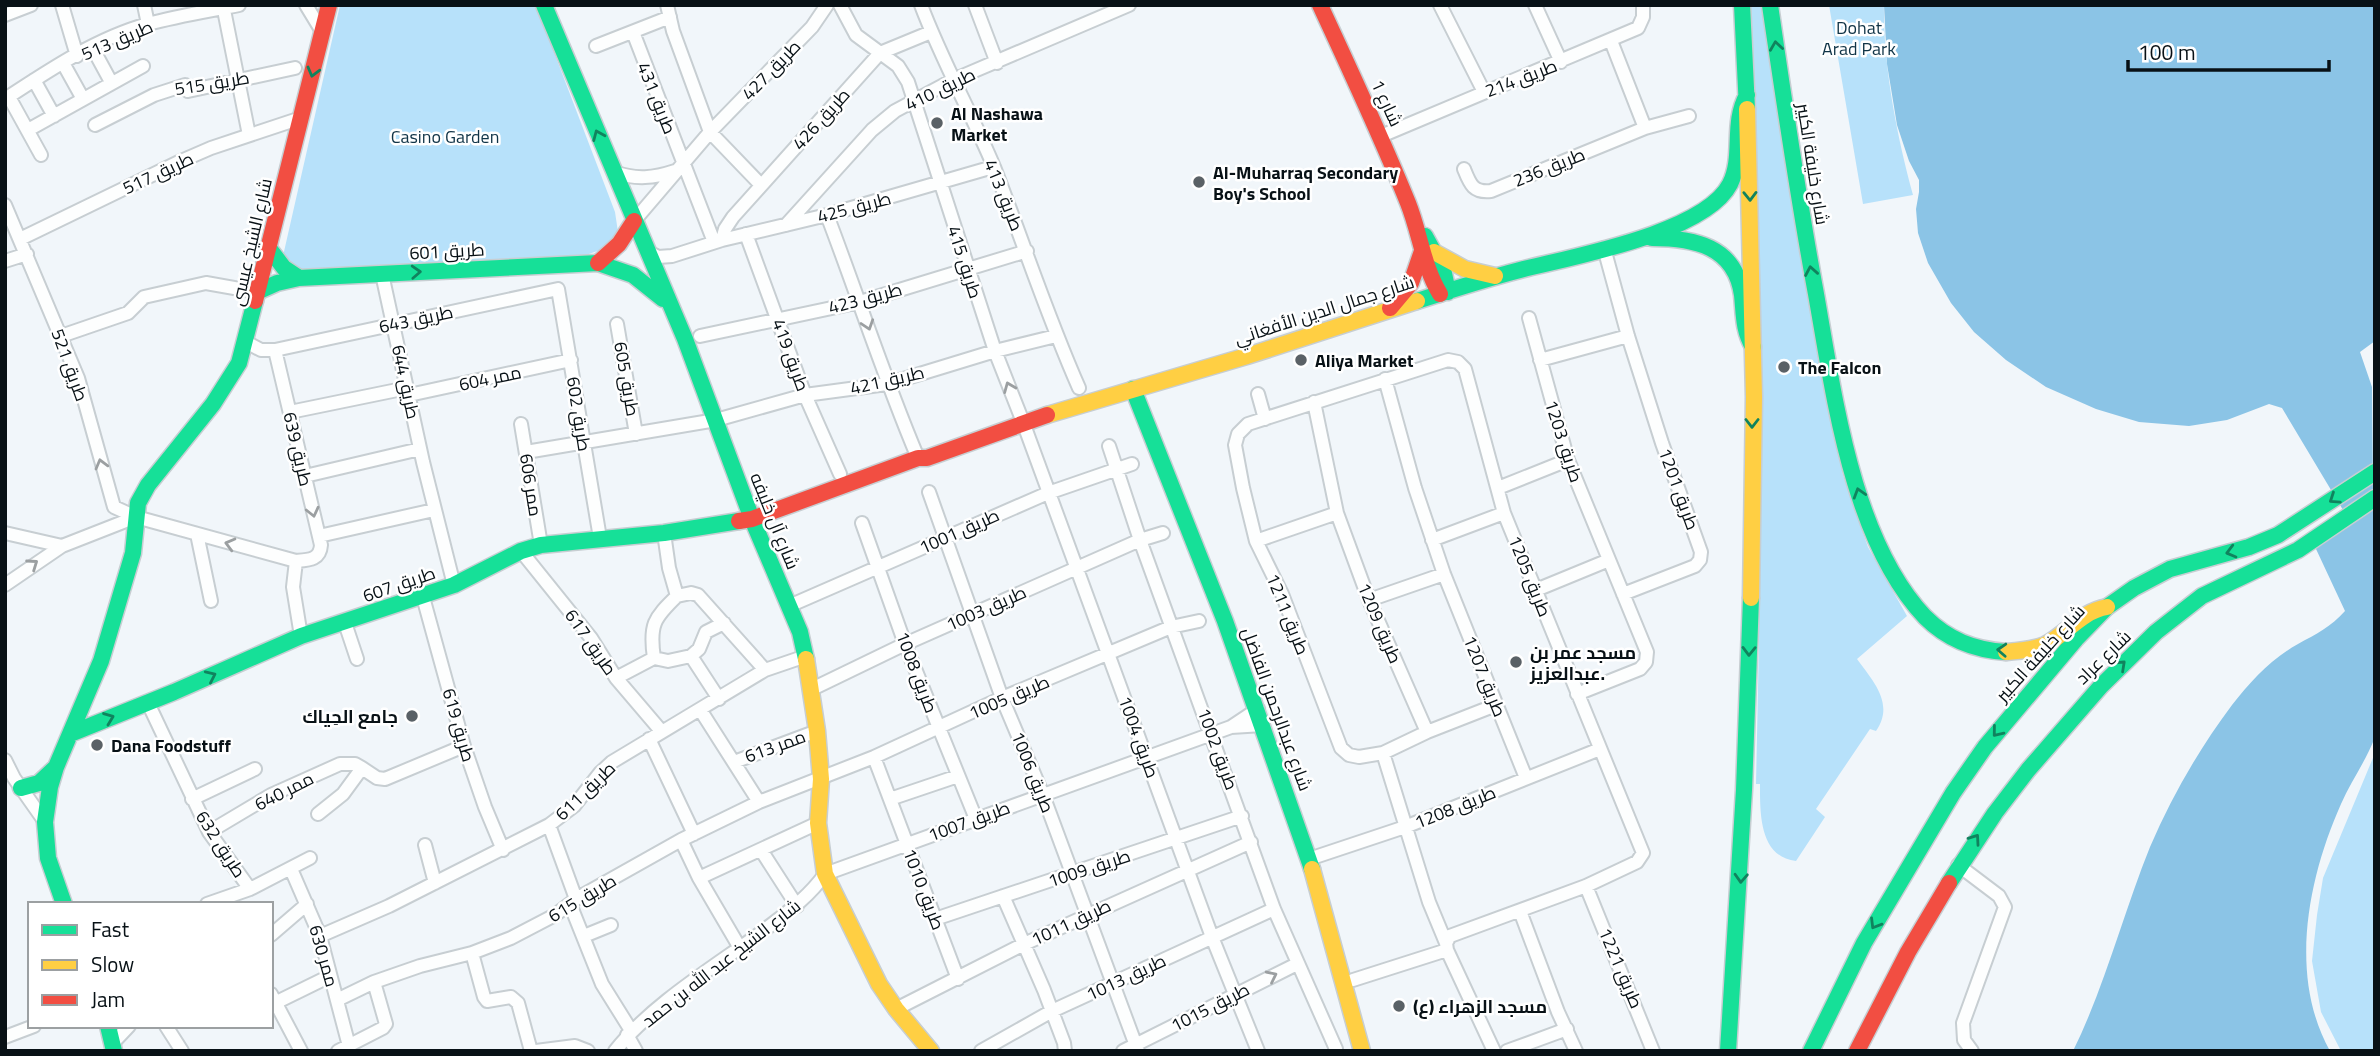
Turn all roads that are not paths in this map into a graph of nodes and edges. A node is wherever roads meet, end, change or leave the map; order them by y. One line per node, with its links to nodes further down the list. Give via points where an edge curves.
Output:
1 (31, 5): 21 (street)
2 (62, 5): 30 (street)
3 (144, 5): 22 (street)
4 (239, 5): 19 (street, طريق 513)
5 (306, 5): 25 (street)
6 (329, 5): 25 (street, شارع الشيخ عيسى)
7 (544, 5): 58 (street, شارع آل خليفه, one-way to 7)
8 (827, 5): 51 (street, طريق 427, via 812,27)
9 (840, 5): 29 (street, via 856,35)
10 (921, 5): 24 (street, طريق 413)
11 (975, 5): 32 (street)
12 (1129, 5): 32 (street, طريق 410)
13 (1320, 5): 53 (street, شارع 1)
14 (1440, 5): 40 (street)
15 (1535, 5): 31 (street)
16 (1643, 5): 26 (street, طريق 214, via 1638,28)
17 (1742, 5): 41 (street)
18 (1770, 5): 164 (street, شارع خليفة الكبير, one-way to 18, via 2082,615 2039,647 2019,651 1976,648 1939,629 1892,569 1863,505 1833,381 1800,211)
19 (223, 7): 22 (street, طريق 513); 37 (street)
20 (668, 11): 23 (street); 51 (street)
21 (5, 15)
22 (148, 24): 27 (street, طريق 513)
23 (633, 32): 28 (street); 55 (street, طريق 431)
24 (931, 32): 29 (street); 38 (street, طريق 413)
25 (323, 33): 47 (street, شارع الشيخ عيسى, one-way to 47)
26 (1611, 41): 31 (street, طريق 214); 49 (street)
27 (92, 47): 30 (street, طريق 513); 39 (street)
28 (596, 47)
29 (880, 53): 44 (street, via 904,74); 60 (street, طريق 426)
30 (77, 56): 33 (street, طريق 513)
31 (1561, 62): 40 (street, طريق 214)
32 (997, 63): 38 (street, طريق 410)
33 (63, 64): 36 (street, طريق 513); 43 (street)
34 (143, 66): 39 (street)
35 (295, 68): 37 (street, طريق 515)
36 (34, 80): 42 (street, طريق 513); 45 (street)
37 (237, 80): 48 (street, طريق 515, via 188,91 185,85); 52 (street)
38 (953, 80): 44 (street, طريق 410); 56 (street, طريق 413)
39 (111, 82): 43 (street)
40 (1484, 92): 53 (street, طريق 214)
41 (1747, 95): 67 (street, شارع جمال الدين الأفغاني, via 1738,116 1735,170 1724,194 1694,216); 96 (street, one-way to 96)
42 (7, 98): 50 (street)
43 (83, 99): 45 (street)
44 (912, 101): 59 (street, طريق 415); 64 (street, طريق 410, via 872,130)
45 (54, 116): 50 (street)
46 (1689, 116): 49 (street, طريق 236)
47 (301, 118): 52 (street, طريق 517); 69 (street, شارع الشيخ عيسى)
48 (95, 125)
49 (1646, 128): 57 (street, طريق 236, via 1490,191 1473,188)
50 (28, 131): 54 (street)
51 (710, 132): 55 (street, طريق 427); 60 (street)
52 (249, 135): 66 (street, طريق 517, via 181,161)
53 (1381, 136): 73 (street, شارع 1)
54 (41, 155)
55 (679, 167): 58 (street, via 650,178); 63 (street, طريق 427); 68 (street)
56 (993, 167): 59 (street, طريق 425); 72 (street, طريق 413)
57 (1464, 169)
58 (614, 173): 63 (street, شارع آل خليفه)
59 (939, 183): 62 (street, طريق 425); 77 (street, طريق 415)
60 (761, 185): 68 (street, طريق 426)
61 (5, 205): 66 (street, طريق 521)
62 (827, 215): 64 (street, طريق 425); 84 (street)
63 (634, 220): 71 (street, شارع آل خليفه); 76 (street, via 619,244)
64 (786, 225): 65 (street, طريق 425)
65 (746, 234): 68 (street, طريق 425); 88 (street, طريق 419)
66 (20, 239): 74 (street, طريق 521)
67 (1638, 239): 70 (street, شارع جمال الدين الأفغاني); 96 (street, شارع جمال الدين الأفغاني, via 1695,240 1723,256 1740,283 1743,324)
68 (718, 241): 71 (street, طريق 425, via 665,257)
69 (268, 247): 80 (street, via 284,268); 82 (street, شارع الشيخ عيسى)
70 (1604, 248): 79 (street, شارع جمال الدين الأفغاني); 94 (street, طريق 1201)
71 (646, 250): 85 (street, شارع آل خليفه)
72 (1027, 251): 77 (street, طريق 423); 93 (street, طريق 413)
73 (1428, 252): 79 (street, via 1465,270); 83 (street, شارع 1, via 1429,274); 86 (street)
74 (27, 254): 75 (street); 91 (street, طريق 521)
75 (5, 261)
76 (598, 262): 78 (street, طريق 601, one-way to 76); 85 (street, طريق 601, via 628,270)
77 (968, 268): 84 (street, طريق 423); 98 (street, طريق 415)
78 (382, 274): 80 (street, طريق 601); 89 (street, طريق 644)
79 (1499, 276): 83 (street, شارع جمال الدين الأفغاني)
80 (299, 278): 82 (street, طريق 601)
81 (558, 289): 89 (street, طريق 643); 99 (street, طريق 602)
82 (257, 292): 91 (street, via 206,283 144,296 128,313); 95 (street, شارع الشيخ عيسى)
83 (1444, 293): 86 (street, شارع جمال الدين الأفغاني)
84 (860, 302): 88 (street, طريق 423); 102 (street, one-way to 102)
85 (668, 304): 111 (street, شارع آل خليفه)
86 (1389, 309): 104 (street, شارع جمال الدين الأفغاني)
87 (1529, 318): 100 (street, طريق 1203)
88 (778, 319): 92 (street, طريق 423); 107 (street, طريق 419)
89 (393, 324): 97 (street, طريق 643); 105 (street, طريق 644)
90 (617, 324): 114 (street, طريق 605)
91 (61, 336): 134 (street, طريق 521, one-way to 91, via 114,507 110,499 78,378)
92 (700, 336)
93 (1056, 336): 98 (street, طريق 421); 103 (street, طريق 413)
94 (1628, 336): 100 (street); 158 (street, طريق 1201, via 1702,552 1695,566)
95 (246, 342): 97 (street, via 261,350); 134 (street, شارع الشيخ عيسى, via 213,404 140,498)
96 (1753, 347): 296 (street, one-way to 296, via 1746,785)
97 (275, 350): 109 (street, طريق 639)
98 (995, 351): 102 (street, طريق 421); 112 (street, طريق 415, one-way to 98)
99 (571, 360): 105 (street, ممر 604); 116 (street, طريق 602)
100 (1540, 360): 121 (street, طريق 1203)
101 (1385, 379): 108 (street, طريق 1205); 127 (street, طريق 1205, via 1448,360 1458,362 1465,369); 145 (street, طريق 1207)
102 (887, 384): 107 (street, طريق 421); 120 (street)
103 (1079, 388)
104 (1132, 389): 112 (street, شارع جمال الدين الأفغاني); 186 (street, شارع عبدالرحمن الفاضل)
105 (408, 392): 109 (street, ممر 604); 118 (street, طريق 644)
106 (1258, 394): 110 (street)
107 (806, 396): 111 (street, طريق 421); 125 (street, طريق 419)
108 (1314, 402): 110 (street, طريق 1205); 132 (street, طريق 1209)
109 (289, 412): 126 (street, طريق 639)
110 (1265, 419): 115 (street, طريق 1205, via 1248,424)
111 (716, 420): 114 (street, طريق 605); 135 (street, شارع آل خليفه)
112 (1023, 422): 120 (street, شارع جمال الدين الأفغاني, via 1003,424); 129 (street, طريق 1004)
113 (521, 424): 119 (street, ممر 606)
114 (636, 434): 116 (street, طريق 605)
115 (1238, 434): 146 (street, طريق 1211, via 1243,488)
116 (583, 443): 119 (street, طريق 605); 143 (street, طريق 602)
117 (1109, 446): 123 (street, طريق 1002)
118 (420, 449): 126 (street); 131 (street, طريق 644)
119 (526, 452): 147 (street, ممر 606)
120 (918, 458): 135 (street, شارع جمال الدين الأفغاني)
121 (1568, 460): 127 (street); 150 (street, طريق 1203)
122 (1132, 464): 123 (street, طريق 1001)
123 (1118, 470): 129 (street, طريق 1001); 144 (street, طريق 1002)
124 (2375, 472): 164 (street, شارع عراد, one-way to 164, via 2293,526 2256,544 2170,569)
125 (839, 474)
126 (305, 476): 141 (street, طريق 639, one-way to 141)
127 (1498, 488): 133 (street, طريق 1205)
128 (929, 492): 142 (street, طريق 1006)
129 (1048, 493): 142 (street, طريق 1001); 153 (street, طريق 1004)
130 (2375, 498): 230 (street, شارع عراد, one-way to 130, via 2003,799 2091,695 2191,603 2306,545)
131 (434, 510): 141 (street); 156 (street, طريق 644)
132 (1337, 513): 146 (street); 161 (street, طريق 1209)
133 (1504, 513): 145 (street); 157 (street, طريق 1205)
134 (136, 517): 140 (street); 148 (street); 191 (street, شارع الشيخ عيسى, via 132,553 101,661)
135 (751, 519): 138 (street, طريق 607); 163 (street, شارع آل خليفه)
136 (862, 523): 152 (street, طريق 1008)
137 (5, 533): 148 (street)
138 (664, 533): 143 (street, طريق 607); 159 (street)
139 (1163, 533): 144 (street, طريق 1003)
140 (197, 534): 151 (street, one-way to 140); 162 (street)
141 (318, 536): 151 (street, via 320,553 316,558)
142 (945, 536): 152 (street, طريق 1001); 165 (street, طريق 1006)
143 (600, 538): 147 (street, طريق 607)
144 (1140, 540): 153 (street, طريق 1003); 169 (street, طريق 1002)
145 (1432, 540): 154 (street, طريق 1207)
146 (1256, 541): 196 (street, طريق 1211, via 1282,594 1341,748 1359,757)
147 (541, 545): 149 (street, طريق 607)
148 (62, 546): 155 (street, one-way to 148)
149 (521, 551): 156 (street, طريق 607); 178 (street, طريق 617, via 591,638)
150 (1609, 560): 157 (street); 158 (street, طريق 1203)
151 (296, 561): 170 (street, via 293,587)
152 (879, 567): 163 (street, طريق 1001); 171 (street, طريق 1008)
153 (1076, 569): 165 (street, طريق 1003); 172 (street, طريق 1004)
154 (1444, 575): 161 (street); 184 (street, طريق 1207)
155 (5, 585)
156 (454, 585): 160 (street, طريق 607)
157 (1536, 590): 180 (street, طريق 1205)
158 (1623, 594): 180 (street, طريق 1203, via 1647,652 1646,662 1640,669)
159 (677, 596): 167 (street, via 698,595); 175 (street, via 657,616)
160 (423, 597): 168 (street, طريق 607); 194 (street, طريق 619)
161 (1369, 600): 190 (street, طريق 1209)
162 (211, 601)
163 (789, 606): 174 (street, شارع آل خليفه)
164 (2107, 607): 297 (street, شارع خليفة الكبير, one-way to 297, via 2046,671 1953,793 1864,943)
165 (973, 614): 171 (street, طريق 1003); 181 (street, طريق 1006)
166 (1199, 621): 169 (street, طريق 1005)
167 (724, 622): 173 (street, via 706,632); 177 (street)
168 (345, 623): 170 (street, طريق 607); 176 (street)
169 (1171, 627): 172 (street, طريق 1005); 192 (street, طريق 1002)
170 (301, 636): 183 (street, طريق 607, one-way to 170)
171 (905, 644): 179 (street, طريق 1003); 187 (street, طريق 1008)
172 (1109, 655): 181 (street, طريق 1005); 198 (street, طريق 1004)
173 (691, 656): 175 (street, via 668,661); 182 (street)
174 (806, 656): 177 (street, طريق 611); 179 (street, شارع آل خليفه)
175 (654, 658): 178 (street)
176 (357, 659)
177 (765, 670): 182 (street, طريق 611)
178 (616, 678): 189 (street, طريق 617)
179 (812, 689): 188 (street, شارع آل خليفه)
180 (1577, 694): 195 (street, طريق 1205)
181 (1002, 698): 187 (street, طريق 1005); 208 (street, طريق 1006)
182 (719, 699): 185 (street, طريق 611)
183 (148, 703): 191 (street, طريق 607, one-way to 183); 209 (street, طريق 632)
184 (1496, 705): 190 (street, طريق 1211); 205 (street, طريق 1207)
185 (701, 710): 189 (street, طريق 611); 200 (street, ممر 613)
186 (1261, 717): 192 (street, طريق 1007); 229 (street, شارع عبدالرحمن الفاضل)
187 (939, 727): 197 (street, طريق 1005); 204 (street, طريق 1008)
188 (817, 731): 200 (street, ممر 613); 206 (street, شارع آل خليفه)
189 (662, 732): 193 (street, طريق 611)
190 (1427, 732): 196 (street, طريق 1211)
191 (70, 734): 201 (street, شارع الشيخ عيسى)
192 (1212, 734): 198 (street, طريق 1007); 213 (street, طريق 1002)
193 (649, 739): 217 (street, طريق 611, via 606,767 574,806); 220 (street)
194 (464, 746): 202 (street, ممر 640, via 385,779); 226 (street, طريق 619)
195 (1600, 749): 205 (street, طريق 1208); 237 (street, طريق 1205, via 1643,853 1637,862)
196 (1382, 752): 218 (street)
197 (874, 757): 206 (street, طريق 1005); 210 (street, طريق 1010)
198 (1147, 757): 208 (street, طريق 1007); 221 (street, طريق 1004)
199 (5, 760): 207 (street)
200 (734, 761): 211 (street, ممر 613)
201 (56, 767): 207 (street, via 39,783); 215 (street, شارع الشيخ عيسى)
202 (362, 768): 212 (street, ممر 640, via 343,794); 219 (street, ممر 640, via 340,764 271,795)
203 (255, 769): 209 (street, طريق 632)
204 (958, 776): 210 (street); 214 (street, طريق 1008)
205 (1526, 778): 218 (street, طريق 1208)
206 (821, 779): 211 (street, طريق 615); 216 (street, شارع آل خليفه)
207 (21, 788): 215 (street)
208 (1043, 794): 214 (street, طريق 1007); 234 (street, طريق 1006)
209 (192, 799): 219 (street, طريق 632)
210 (890, 799): 224 (street, طريق 1010)
211 (759, 802): 220 (street, طريق 615)
212 (318, 814)
213 (1242, 817): 221 (street, طريق 1009); 223 (street, طريق 1002)
214 (976, 819): 224 (street, طريق 1007)
215 (45, 822): 241 (street, شارع الشيخ عيسى, via 48,858)
216 (818, 822): 227 (street); 233 (street, شارع آل خليفه)
217 (550, 825): 226 (street, طريق 611); 240 (street)
218 (1405, 827): 229 (street, طريق 1208); 254 (street, via 1429,902)
219 (209, 832): 238 (street, طريق 632)
220 (694, 834): 222 (street, طريق 615)
221 (1176, 839): 232 (street, طريق 1004); 234 (street, طريق 1009)
222 (681, 840): 235 (street); 240 (street, طريق 615)
223 (1251, 842): 232 (street, طريق 1011); 245 (street, طريق 1002)
224 (907, 844): 233 (street, طريق 1007); 248 (street, طريق 1010)
225 (425, 845): 236 (street)
226 (503, 850): 236 (street, طريق 611)
227 (761, 850): 235 (street); 244 (street)
228 (310, 858): 231 (street, طريق 632)
229 (1309, 859): 291 (street, شارع عبدالرحمن الفاضل)
230 (1958, 864): 298 (street, شارع عراد); 299 (street, via 2005,906 1963,1023 1964,1040)
231 (291, 869): 238 (street, طريق 632); 243 (street, ممر 630)
232 (1189, 869): 247 (street, طريق 1011); 253 (street, طريق 1004)
233 (825, 874): 244 (street, شارع الشيخ عبد الله بن حمد); 267 (street, شارع آل خليفه, via 862,953)
234 (1072, 874): 239 (street, طريق 1009); 247 (street, طريق 1006)
235 (699, 878): 256 (street)
236 (435, 883): 251 (street, طريق 611)
237 (1586, 886): 246 (street, طريق 1205); 295 (street, طريق 1221)
238 (250, 889): 242 (street, طريق 632)
239 (1003, 896): 248 (street, طريق 1009); 255 (street)
240 (573, 901): 252 (street); 257 (street, طريق 615, via 511,938)
241 (63, 902)
242 (212, 902)
243 (307, 904): 250 (street); 251 (street, ممر 630)
244 (797, 906): 256 (street, شارع الشيخ عبد الله بن حمد)
245 (1274, 909): 253 (street, طريق 1013); 258 (street, طريق 1002)
246 (1520, 911): 254 (street, طريق 1205); 273 (street)
247 (1087, 914): 255 (street, طريق 1011); 263 (street, طريق 1006)
248 (935, 919): 260 (street, طريق 1010)
249 (611, 925): 252 (street)
250 (273, 933)
251 (320, 936): 259 (street, ممر 630)
252 (584, 936): 274 (street, via 602,984)
253 (1212, 937): 263 (street, طريق 1013); 264 (street, طريق 1004)
254 (1448, 943): 261 (street, طريق 1205); 292 (street)
255 (1024, 944): 260 (street, طريق 1011); 268 (street)
256 (740, 948): 274 (street, شارع الشيخ عبد الله بن حمد)
257 (472, 953): 262 (street, طريق 615); 282 (street, via 484,998 511,997 518,1003)
258 (1297, 964): 264 (street, طريق 1015, one-way to 258); 279 (street, طريق 1002)
259 (330, 976): 265 (street); 266 (street, ممر 630)
260 (958, 979): 267 (street, طريق 1011)
261 (1353, 981)
262 (374, 982): 266 (street, طريق 615); 277 (street, via 386,1024)
263 (1113, 983): 268 (street, طريق 1013); 278 (street, طريق 1006)
264 (1235, 995): 278 (street, طريق 1015); 290 (street, طريق 1004)
265 (274, 998): 281 (street)
266 (337, 1000): 277 (street, ممر 630)
267 (895, 1009): 286 (street, شارع آل خليفه)
268 (1052, 1011): 287 (street, طريق 1013); 288 (street)
269 (29, 1028): 275 (street)
270 (108, 1028): 276 (street)
271 (127, 1028): 276 (street)
272 (167, 1028): 280 (street)
273 (1567, 1029): 293 (street); 294 (street)
274 (630, 1034): 284 (street, شارع الشيخ عبد الله بن حمد); 285 (street)
275 (5, 1037)
276 (113, 1047)
277 (352, 1047)
278 (1137, 1048): 289 (street, طريق 1015)
279 (1336, 1049)
280 (182, 1051)
281 (301, 1051)
282 (534, 1051): 283 (street, via 575,1046)
283 (588, 1051)
284 (615, 1051)
285 (636, 1051)
286 (931, 1051)
287 (981, 1051)
288 (1065, 1051)
289 (1123, 1051)
290 (1258, 1051)
291 (1362, 1051)
292 (1494, 1051)
293 (1507, 1051)
294 (1576, 1051)
295 (1653, 1051)
296 (1728, 1051)
297 (1811, 1051)
298 (1857, 1051)
299 (1972, 1051)

